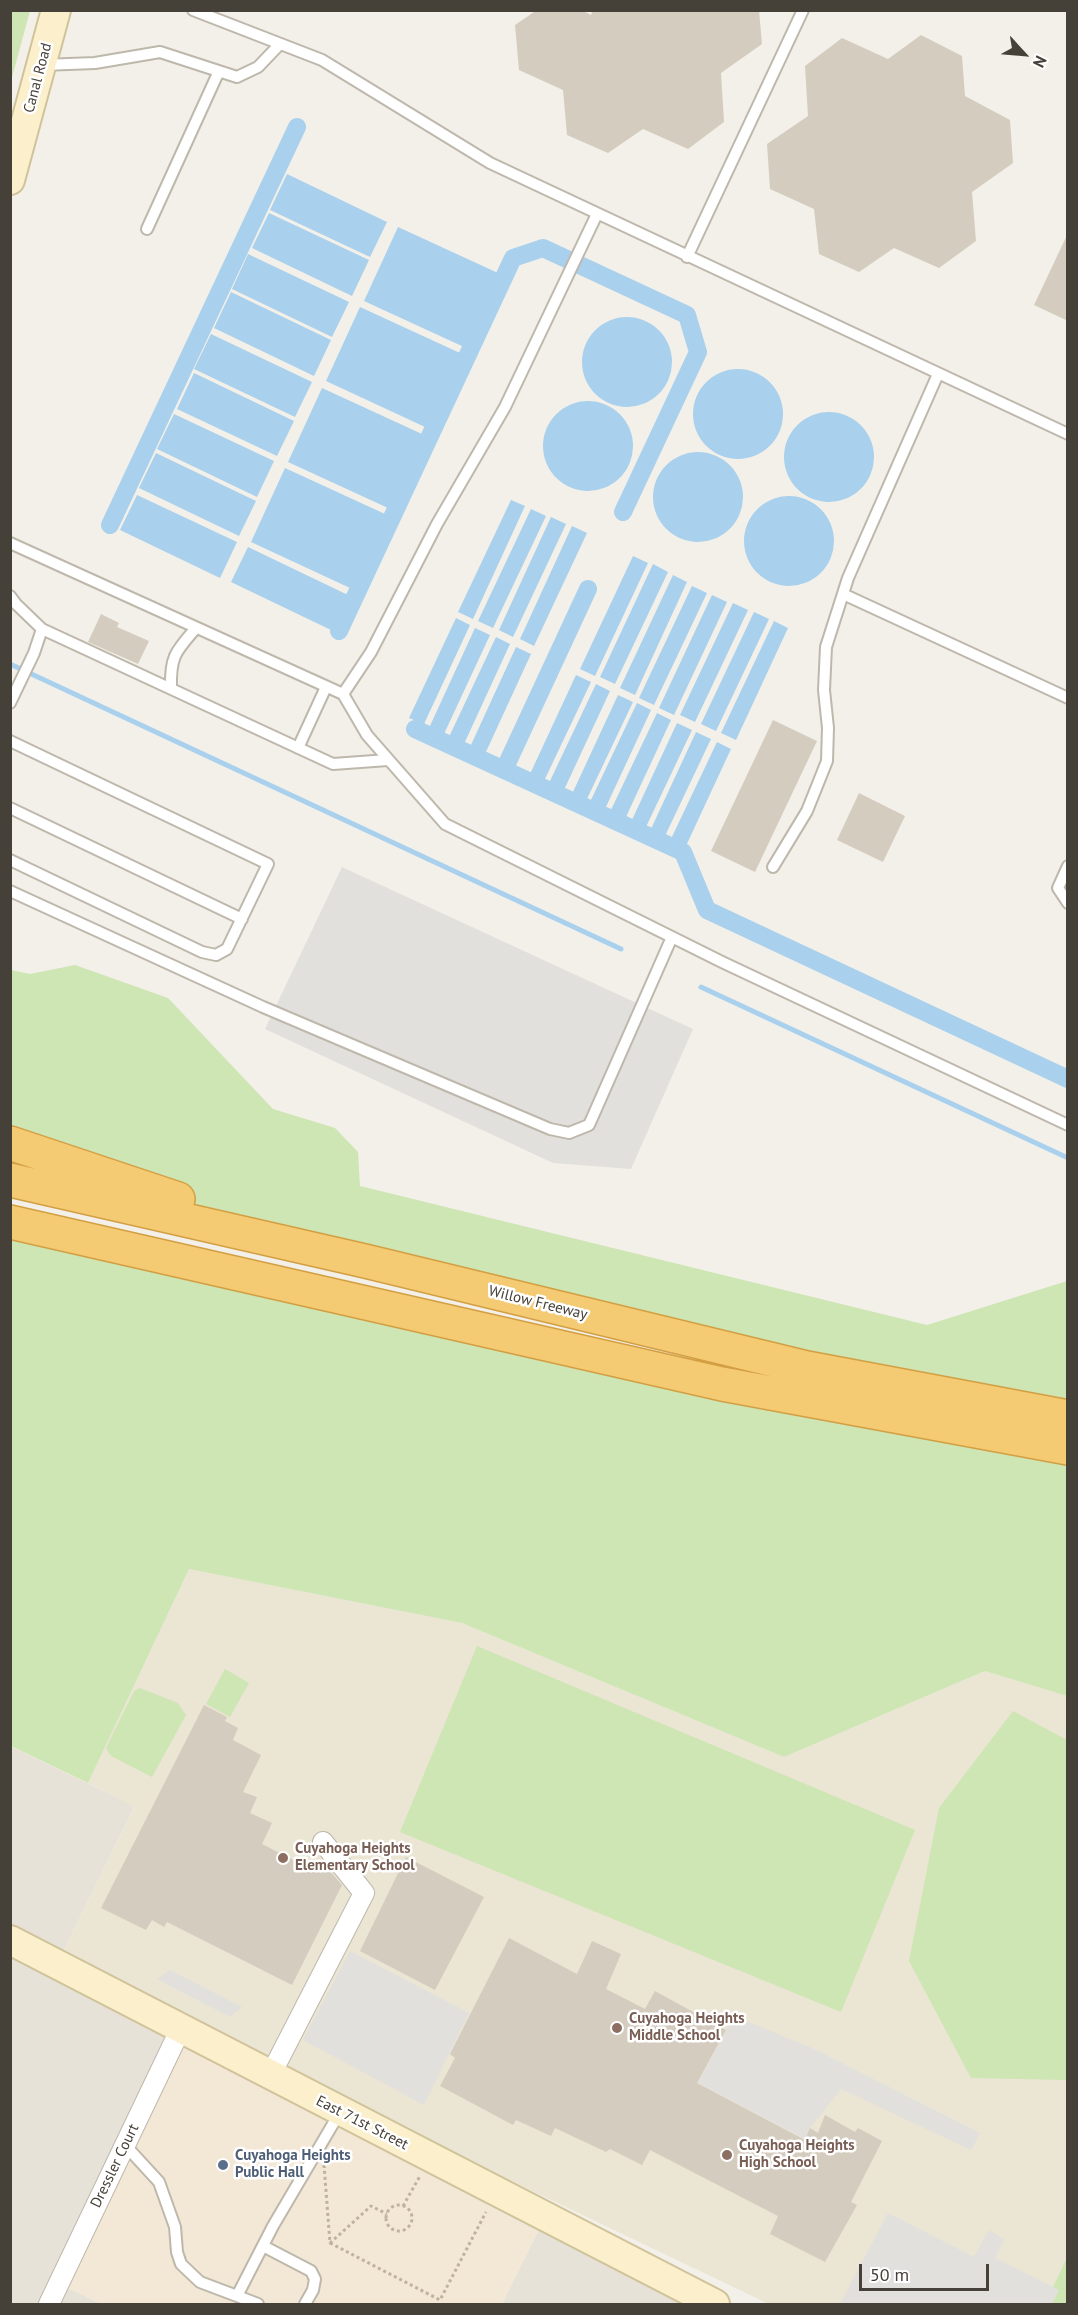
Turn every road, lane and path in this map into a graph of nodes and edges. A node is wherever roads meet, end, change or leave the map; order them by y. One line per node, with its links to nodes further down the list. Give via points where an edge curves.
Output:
1 (56, 10): 5 (main road, Canal Road)
2 (193, 10): 4 (lane)
3 (802, 10): 10 (lane)
4 (280, 44): 6 (lane, via 258,67 237,77); 8 (lane, via 322,60 490,163)
5 (42, 64): 6 (lane, via 95,63 160,52); 7 (main road, Canal Road)
6 (219, 71): 9 (lane)
7 (10, 180)
8 (597, 214): 10 (lane); 20 (lane, via 505,407 437,524 371,652)
9 (147, 230)
10 (687, 257): 11 (lane)
11 (938, 374): 12 (lane); 14 (lane)
12 (1068, 434)
13 (10, 543): 16 (lane)
14 (843, 594): 21 (lane); 29 (lane, via 826,647 827,761 807,811)
15 (10, 596): 17 (lane)
16 (196, 628): 18 (lane); 19 (lane, via 177,650 170,666)
17 (42, 629): 19 (lane); 22 (lane)
18 (326, 687): 20 (lane); 24 (lane)
19 (171, 688): 24 (lane)
20 (343, 694): 25 (lane, via 367,735)
21 (1068, 698)
22 (10, 703)
23 (10, 741): 32 (lane, via 268,864)
24 (298, 748): 25 (lane, via 333,764)
25 (388, 760): 33 (lane, via 445,824)
26 (10, 808): 32 (lane)
27 (10, 860): 32 (lane, via 202,952 216,955 227,949)
28 (1068, 866): 31 (lane, via 1058,888)
29 (773, 867)
30 (10, 891): 33 (lane, via 263,1007 550,1129 569,1133 589,1125)
31 (1068, 903)
32 (242, 920)
33 (672, 937): 34 (lane)
34 (1068, 1125)
35 (10, 1143): 38 (highway)
36 (10, 1180): 38 (highway, Willow Freeway)
37 (19, 1225): 40 (highway, via 722,1384)
38 (365, 1261): 39 (highway, Willow Freeway, via 807,1368)
39 (1068, 1417)
40 (1068, 1448)
41 (323, 1842): 44 (street, via 364,1893)
42 (10, 1940): 43 (main road, East 71st Street)
43 (181, 2028): 44 (main road, East 71st Street); 46 (street, Dressler Court)
44 (270, 2074): 45 (main road, East 71st Street)
45 (340, 2112): 47 (lane); 58 (main road, East 71st Street)
46 (125, 2145): 54 (lane, via 159,2182 175,2227 181,2264 200,2282); 55 (street, Dressler Court)
47 (315, 2154): 52 (path, via 325,2166); 53 (lane)
48 (420, 2176): 49 (path)
49 (404, 2206): 51 (path, via 392,2207); 51 (path, via 411,2214 406,2229 397,2231 389,2227)
50 (487, 2211): 52 (path, via 440,2300)
51 (387, 2214): 52 (path, via 371,2206)
52 (330, 2243)
53 (263, 2246): 54 (lane); 57 (lane, via 311,2271 315,2279)
54 (237, 2296): 56 (lane)
55 (49, 2304)
56 (258, 2304)
57 (305, 2304)
58 (715, 2304)

